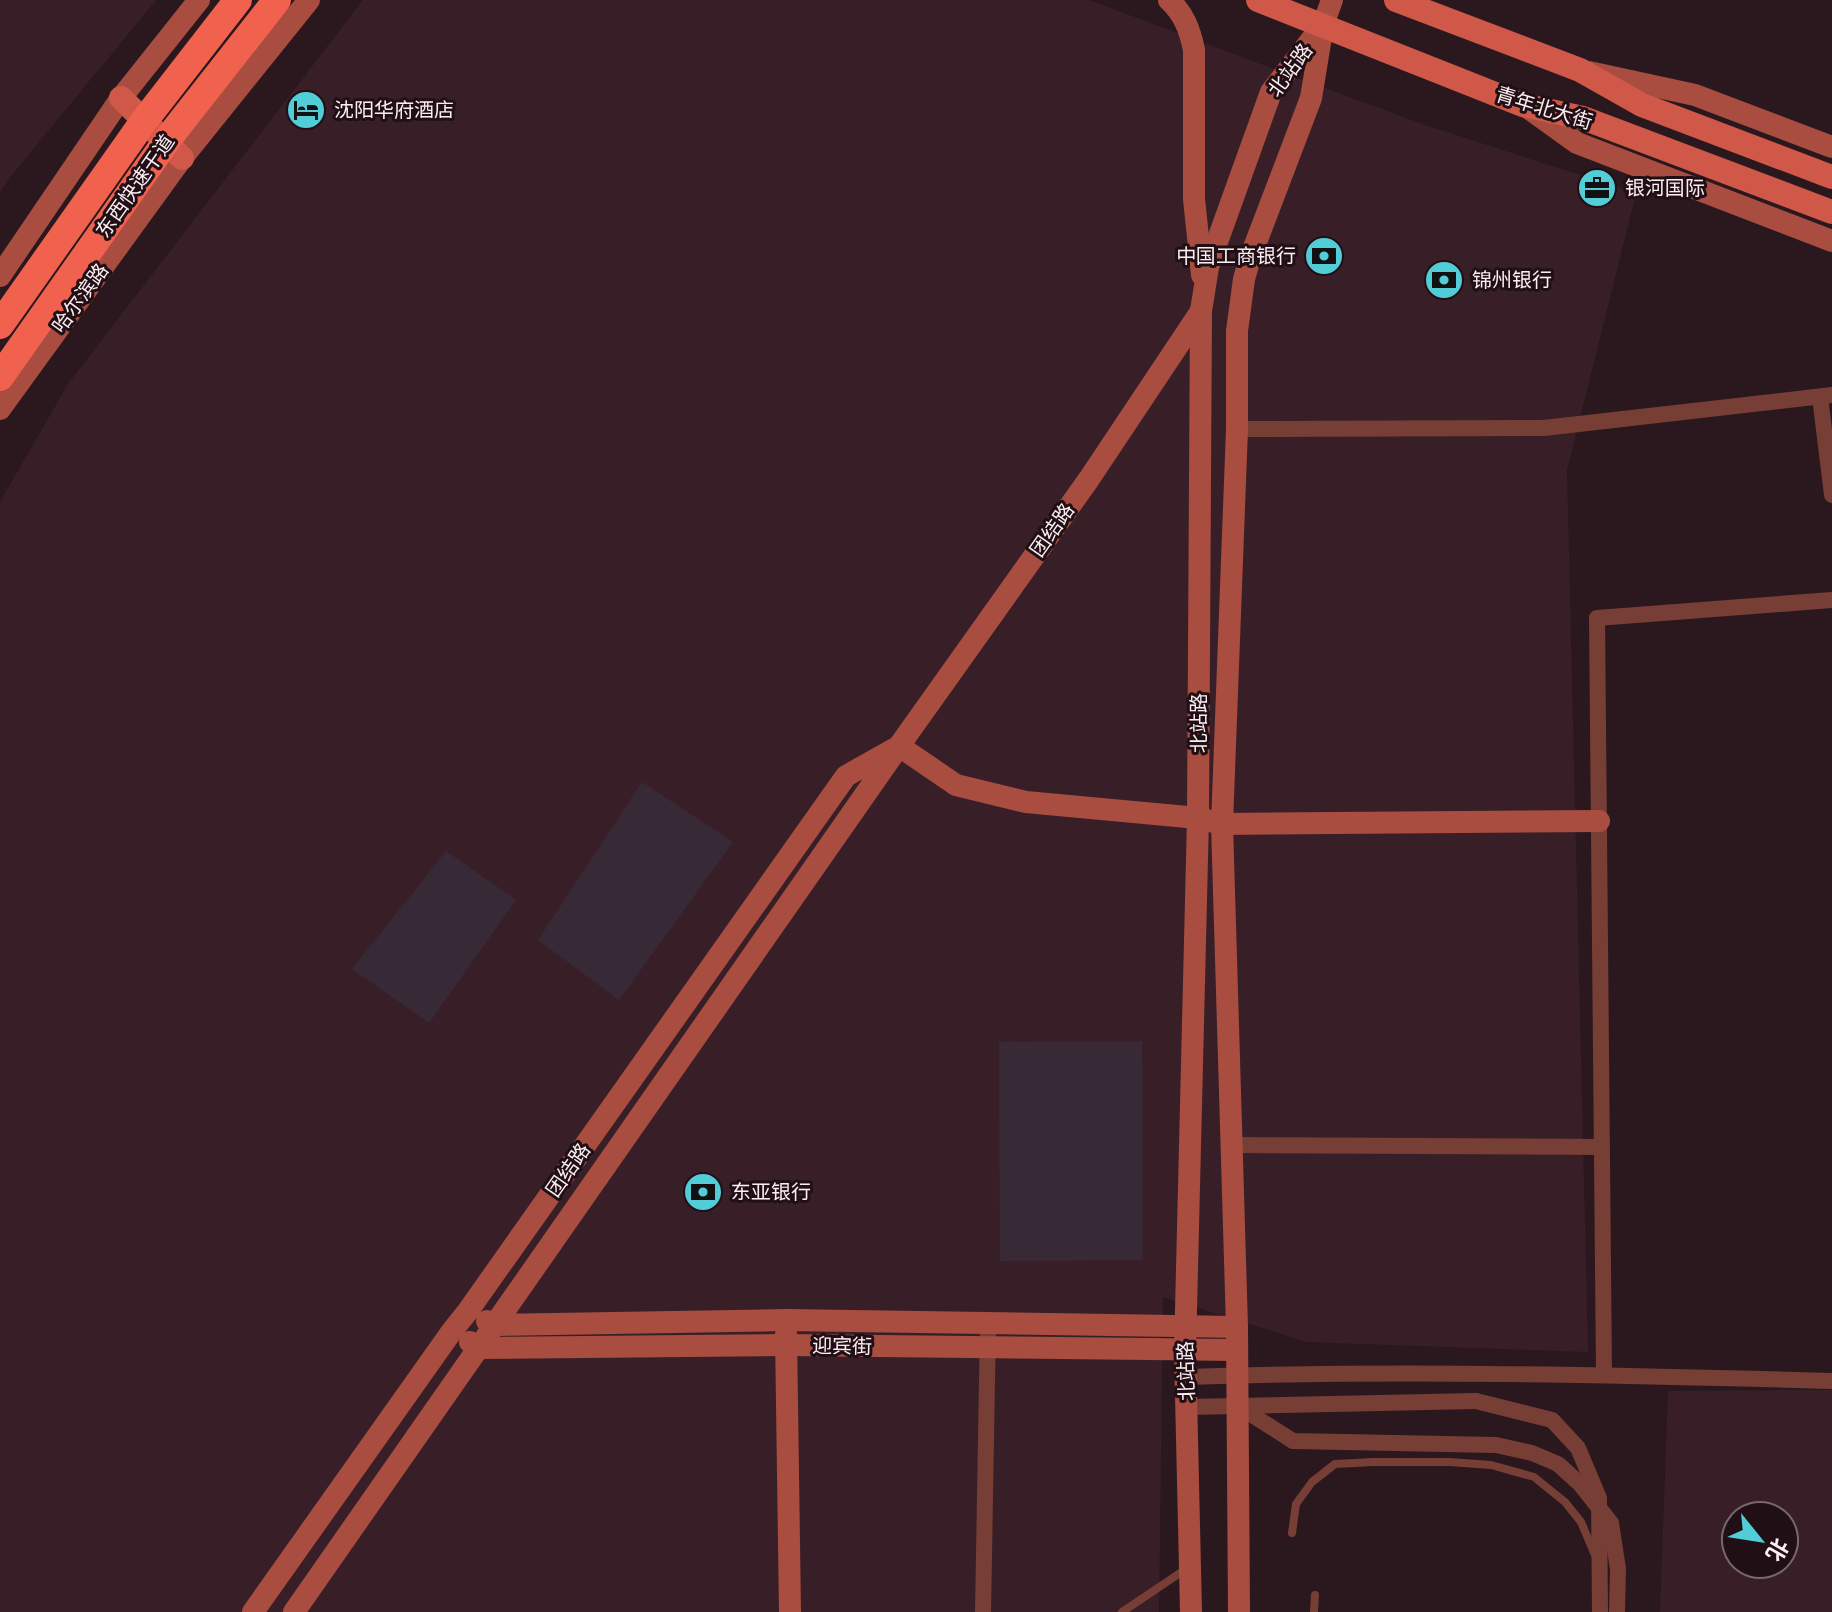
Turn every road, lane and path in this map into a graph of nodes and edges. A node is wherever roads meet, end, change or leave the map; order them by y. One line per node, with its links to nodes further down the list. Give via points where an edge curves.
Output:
1 (199, 0): 11 (street)
2 (238, 0): 20 (highway, 东西快速干道, bridge, via 144,121)
3 (277, 0): 21 (highway, 东西快速干道, bridge, via 170,136)
4 (309, 0): 14 (street, 哈尔滨路)
5 (1169, 0): 19 (street, via 1183,16 1194,50 1194,199)
6 (1258, 0): 9 (main road, 青年北大街)
7 (1332, 0): 9 (street)
8 (1396, 0): 10 (main road, 青年北大街)
9 (1323, 25): 12 (main road, 青年北大街); 19 (street, 北站路, via 1271,92 1208,267); 24 (street, 北站路, via 1311,98 1244,279 1237,331)
10 (1580, 70): 13 (street, via 1695,95); 15 (main road, 青年北大街, via 1642,105)
11 (121, 98): 14 (main road); 18 (street)
12 (1523, 105): 16 (main road, 青年北大街, via 1583,118); 17 (street, via 1577,143)
13 (1832, 147)
14 (182, 158): 23 (street, 哈尔滨路)
15 (1832, 177)
16 (1832, 212)
17 (1832, 241)
18 (0, 276)
19 (1202, 301): 27 (street, 团结路, via 1089,479); 28 (street, 北站路)
20 (0, 325)
21 (0, 377)
22 (1826, 396): 24 (street, via 1544,428); 25 (street)
23 (0, 409)
24 (1237, 429): 30 (street, 北站路)
25 (1832, 495)
26 (1832, 600): 29 (street, via 1597,618)
27 (899, 746): 28 (street, via 956,785 1026,802); 33 (street, 团结路, via 846,776); 36 (street, 团结路)
28 (1198, 818): 30 (street); 37 (street, 北站路)
29 (1599, 821): 30 (street); 32 (street)
30 (1222, 824): 31 (street, 北站路)
31 (1232, 1145): 32 (street); 38 (street, 北站路)
32 (1602, 1147): 46 (street)
33 (468, 1311): 36 (street, 迎宾街); 39 (street, 团结路)
34 (786, 1320): 35 (street, 迎宾街); 36 (street, 迎宾街); 40 (street)
35 (988, 1323): 37 (street, 迎宾街); 42 (street)
36 (495, 1325): 41 (street, 团结路)
37 (1185, 1327): 38 (street, 迎宾街); 44 (street, 北站路)
38 (1237, 1327): 43 (street, 北站路)
39 (452, 1331): 41 (street); 55 (street, 团结路)
40 (786, 1345): 41 (street, 迎宾街); 42 (street, 迎宾街); 57 (street)
41 (478, 1348): 56 (street, 团结路)
42 (988, 1348): 44 (street, 迎宾街); 58 (street)
43 (1237, 1350): 44 (street, 迎宾街); 45 (street, 北站路)
44 (1185, 1351): 47 (street, 北站路)
45 (1237, 1375): 46 (street); 47 (street); 49 (street, 北站路)
46 (1604, 1375): 48 (street)
47 (1186, 1377): 50 (street, 北站路)
48 (1832, 1381)
49 (1238, 1406): 50 (street); 53 (street, bridge, via 1476,1401 1552,1420 1578,1448 1599,1498); 61 (street, 北站路); 64 (street, via 1293,1441 1496,1445 1558,1464 1611,1523)
50 (1187, 1407): 52 (street, 北站路)
51 (1292, 1533): 53 (lane, via 1296,1504 1335,1464 1491,1465 1534,1477 1565,1502 1581,1522)
52 (1190, 1566): 59 (lane); 60 (street, 北站路)
53 (1600, 1567): 63 (street, bridge)
54 (1315, 1595): 62 (lane)
55 (253, 1612)
56 (294, 1612)
57 (790, 1612)
58 (983, 1612)
59 (1122, 1612)
60 (1191, 1612)
61 (1239, 1612)
62 (1314, 1612)
63 (1600, 1612)
64 (1617, 1612)

